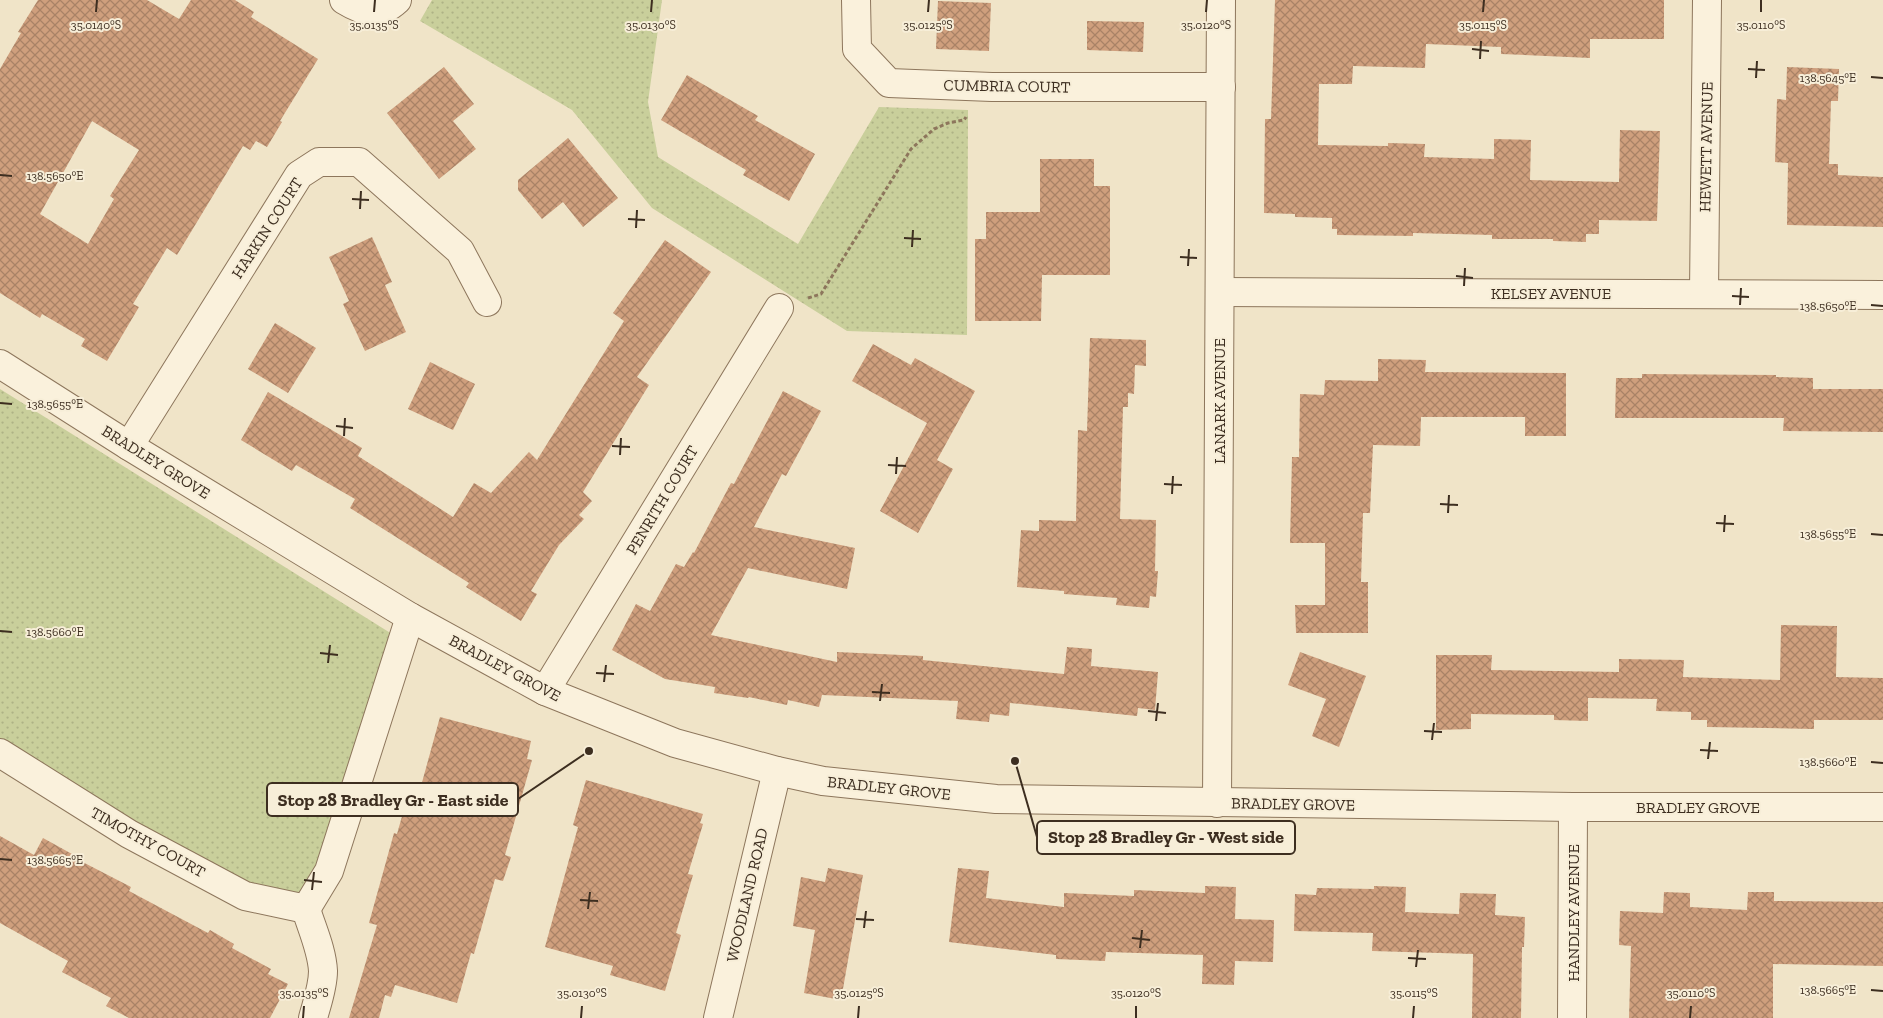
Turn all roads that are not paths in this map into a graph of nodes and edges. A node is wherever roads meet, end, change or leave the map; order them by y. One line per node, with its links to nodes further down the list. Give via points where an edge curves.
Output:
1 (344, 0): 5 (street, via 362,10)
2 (856, 0): 6 (street, CUMBRIA COURT, via 857,49 889,84)
3 (1221, 0): 6 (street, LANARK AVENUE)
4 (1707, 0): 8 (street, HEWETT AVENUE)
5 (386, 6)
6 (1221, 87): 7 (street, LANARK AVENUE)
7 (1220, 292): 8 (street, KELSEY AVENUE); 18 (street, LANARK AVENUE)
8 (1704, 293): 9 (street, KELSEY AVENUE)
9 (1883, 295)
10 (487, 302): 13 (street, HARKIN COURT, via 460,251 359,162 319,162 299,175)
11 (779, 308): 15 (street, PENRITH COURT)
12 (0, 364): 13 (street, BRADLEY GROVE)
13 (129, 446): 14 (street, BRADLEY GROVE)
14 (410, 617): 15 (street, BRADLEY GROVE); 21 (street, via 329,871)
15 (545, 692): 17 (street, BRADLEY GROVE, via 676,743)
16 (0, 753): 21 (street, TIMOTHY COURT, via 129,834 245,896)
17 (777, 771): 18 (street, BRADLEY GROVE, via 823,781 996,799); 23 (street, WOODLAND ROAD)
18 (1217, 803): 19 (street, BRADLEY GROVE)
19 (1573, 807): 20 (street, BRADLEY GROVE); 24 (street, HANDLEY AVENUE)
20 (1883, 807)
21 (306, 909): 22 (street, via 323,972)
22 (313, 1018)
23 (718, 1018)
24 (1572, 1018)

